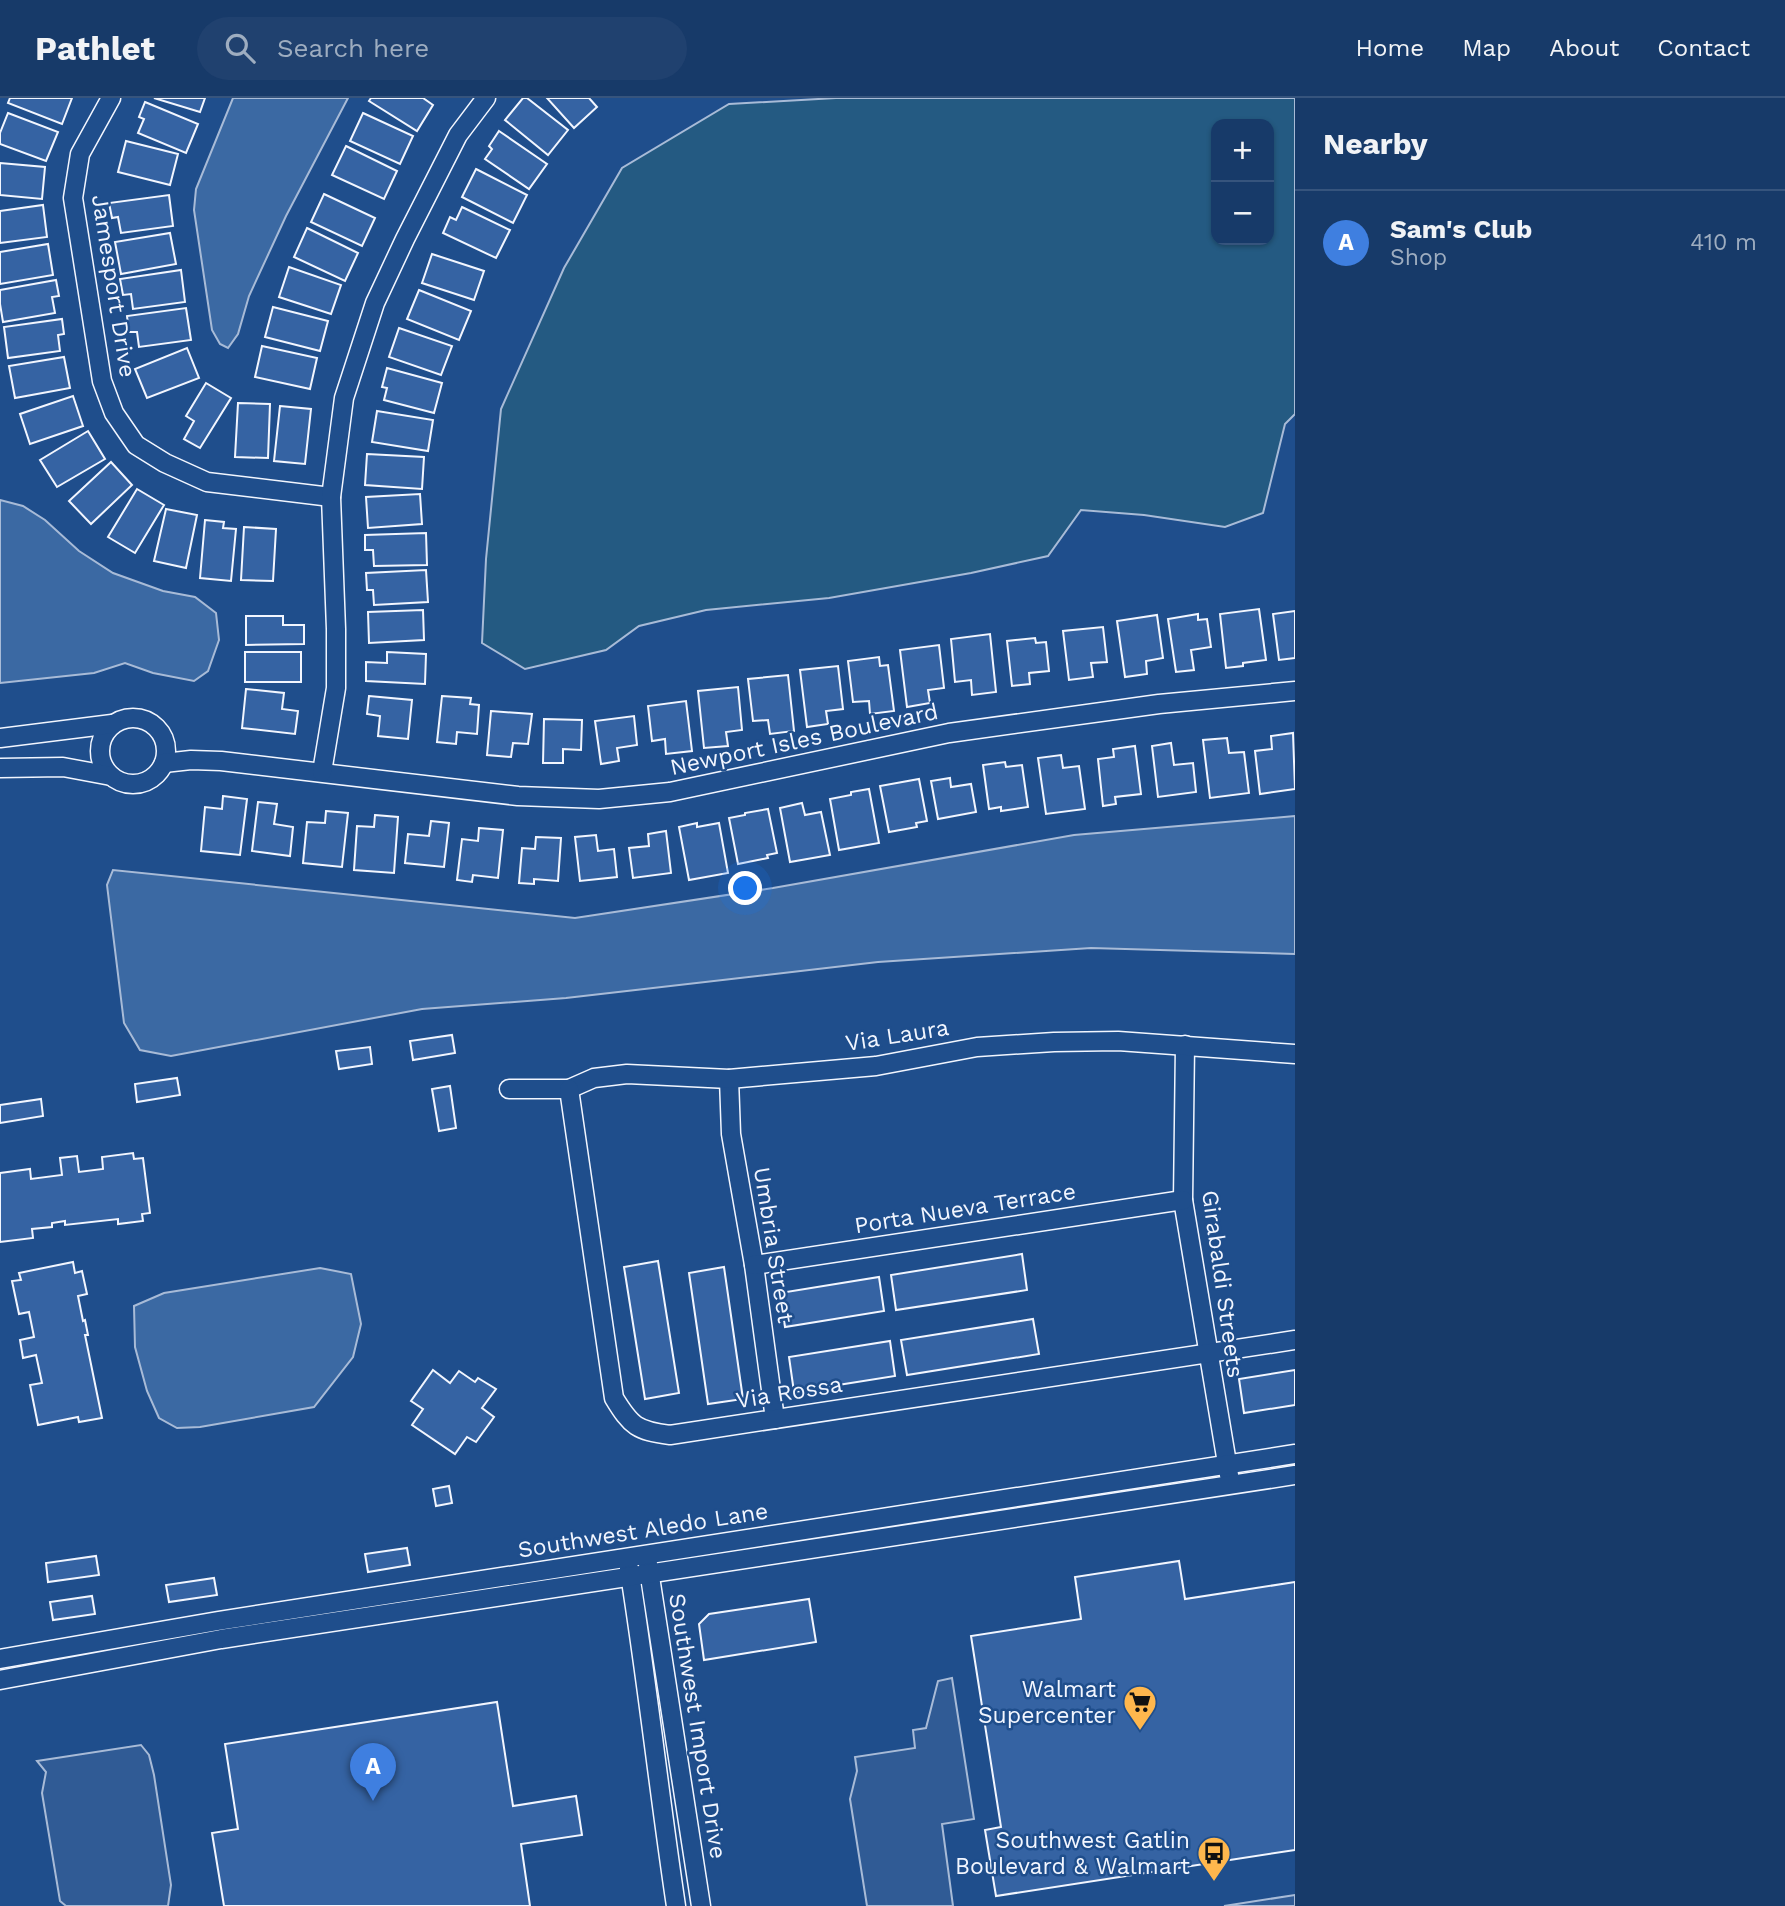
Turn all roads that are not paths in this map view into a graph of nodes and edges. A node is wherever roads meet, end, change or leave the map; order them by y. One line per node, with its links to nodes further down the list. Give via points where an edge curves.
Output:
1 (111, 98): 3 (street, Jamesport Drive, via 80,154 73,198 102,381 114,414 136,445 206,482)
2 (486, 98): 3 (street, via 458,135 375,303 344,398)
3 (331, 497): 11 (street, via 336,688)
4 (1295, 691): 11 (street, Newport Isles Boulevard, via 949,733 670,792 599,799 518,796)
5 (112, 724): 6 (street); 7 (street, via 134,717 145,719); 12 (street, via 99,750 103,768)
6 (0, 738)
7 (166, 743): 8 (street, Newport Isles Boulevard); 9 (street)
8 (221, 761): 9 (street, Newport Isles Boulevard); 11 (street, Newport Isles Boulevard)
9 (164, 763): 12 (street, via 158,773 138,784)
10 (0, 768): 12 (street, via 63,766)
11 (322, 772)
12 (111, 776)
13 (1185, 1045): 14 (street, Via Laura); 15 (street, Via Laura, via 1118,1041 977,1047 876,1066); 18 (street, Girabaldi Streets)
14 (1295, 1054)
15 (729, 1079): 16 (street, Via Laura, via 627,1074 594,1078); 19 (street, Umbria Street, via 731,1134)
16 (569, 1088): 17 (street, Via Laura); 22 (street, Via Rossa, via 614,1398 628,1420 648,1433 670,1435)
17 (509, 1089)
18 (1183, 1200): 19 (street, Porta Nueva Terrace); 21 (street, Girabaldi Streets)
19 (754, 1265): 22 (street, Umbria Street)
20 (1295, 1340): 21 (street, Via Rossa)
21 (1208, 1354): 22 (street, Via Rossa); 24 (street, Girabaldi Streets)
22 (775, 1419)
23 (1295, 1454): 24 (street, Southwest Aledo Lane)
24 (1228, 1464): 26 (street, Girabaldi Streets); 27 (street, Southwest Aledo Lane)
25 (1295, 1475): 26 (street, Southwest Aledo Lane)
26 (1231, 1486): 29 (street, Southwest Aledo Lane)
27 (647, 1554): 28 (street, Southwest Aledo Lane); 29 (street, Southwest Import Drive)
28 (627, 1558): 30 (street, Southwest Import Drive); 31 (street, Southwest Aledo Lane)
29 (650, 1575): 30 (street, Southwest Aledo Lane); 34 (street, Southwest Import Drive)
30 (631, 1578): 32 (street, Southwest Aledo Lane, via 221,1639); 33 (street, Southwest Import Drive)
31 (0, 1660)
32 (0, 1680)
33 (676, 1906)
34 (701, 1906)

